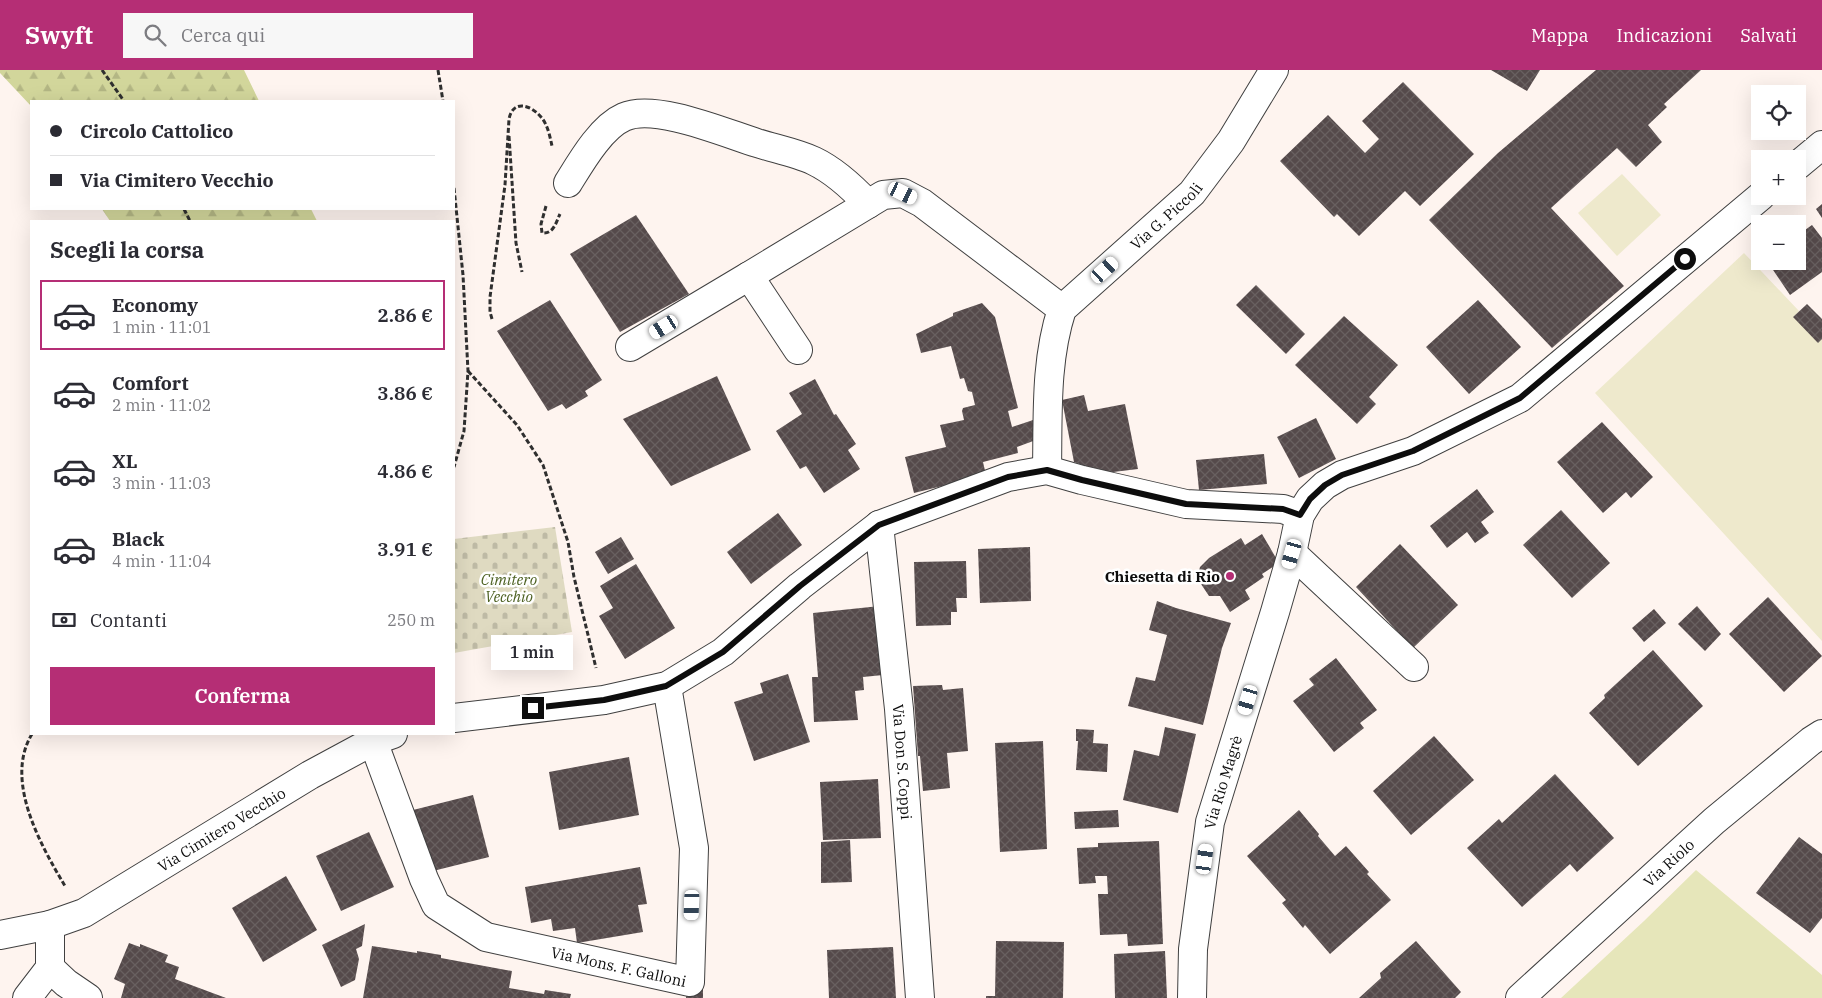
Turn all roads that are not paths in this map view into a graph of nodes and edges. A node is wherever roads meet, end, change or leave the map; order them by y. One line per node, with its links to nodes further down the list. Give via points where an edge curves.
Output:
1 (1274, 70): 8 (street, Via G. Piccoli, via 1231,141 1192,193)
2 (1822, 145): 3 (street)
3 (1806, 158)
4 (568, 183): 5 (street, via 595,143 613,125 633,114 652,114 711,127 815,162 841,178)
5 (868, 204): 7 (street); 8 (street, via 883,195 903,193 922,203)
6 (1751, 204): 12 (street, via 1520,398 1413,451 1342,475 1310,499)
7 (749, 276): 9 (street); 10 (street)
8 (1062, 309): 11 (street, via 1050,359)
9 (630, 347)
10 (798, 350)
11 (1047, 470): 12 (street, via 1186,504 1283,509); 13 (street, via 1008,477)
12 (1300, 515): 14 (street, Via Rio Magrè)
13 (879, 525): 16 (street, via 800,586 723,652); 25 (street, Via Don S. Coppi, via 899,709)
14 (1292, 554): 15 (street); 26 (street, Via Rio Magrè, via 1210,822 1193,949)
15 (1414, 667)
16 (666, 686): 17 (street, via 604,700); 19 (street, Via Mons. F. Galloni, via 694,848 690,982 486,937 436,906 424,879)
17 (455, 718)
18 (1822, 734): 27 (street, Via Riolo, via 1714,821)
19 (383, 737): 20 (street, Via Cimitero Vecchio, via 310,775 84,913)
20 (50, 925): 21 (street, Via Cimitero Vecchio); 22 (street)
21 (0, 936)
22 (50, 968): 23 (street); 24 (street)
23 (27, 998)
24 (88, 998)
25 (920, 998)
26 (1192, 998)
27 (1520, 998)

